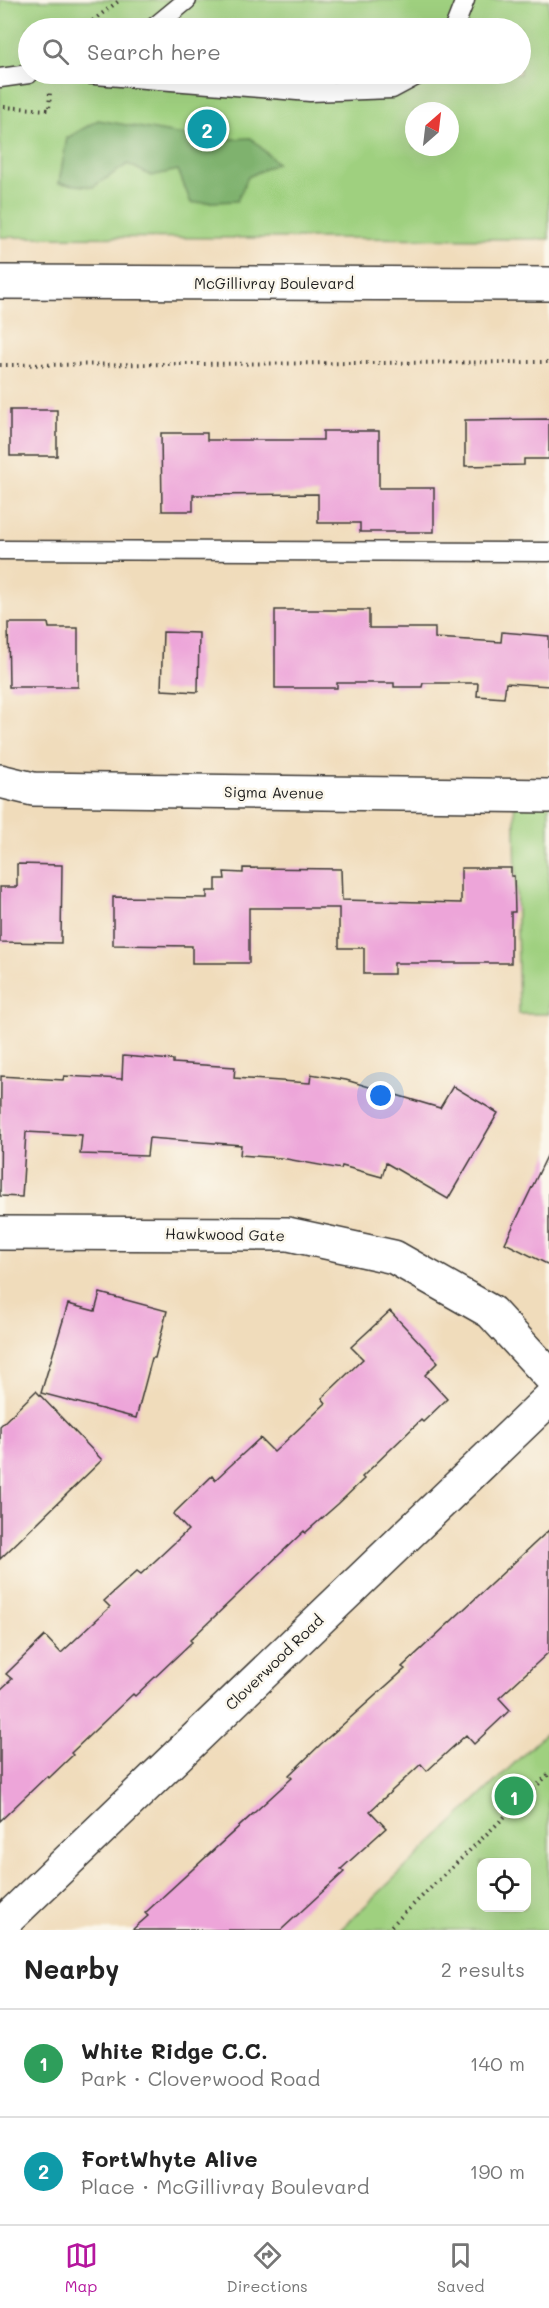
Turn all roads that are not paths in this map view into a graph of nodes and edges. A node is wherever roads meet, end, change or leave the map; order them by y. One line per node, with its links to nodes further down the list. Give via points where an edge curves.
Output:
1 (187, 0): 3 (lane)
2 (465, 0): 4 (lane)
3 (165, 18)
4 (458, 18)
5 (18, 76): 6 (lane)
6 (0, 78)
7 (214, 84): 8 (lane, via 310,92 392,89)
8 (401, 84)
9 (0, 282): 10 (street, McGillivray Boulevard)
10 (549, 284)
11 (0, 550): 12 (lane)
12 (549, 552)
13 (0, 781): 14 (street, Sigma Avenue, via 33,789)
14 (549, 796)
15 (0, 1233): 16 (street, Hawkwood Gate, via 288,1234 393,1257 491,1312)
16 (549, 1375)
17 (549, 1398): 18 (street, Cloverwood Road)
18 (0, 1926)

